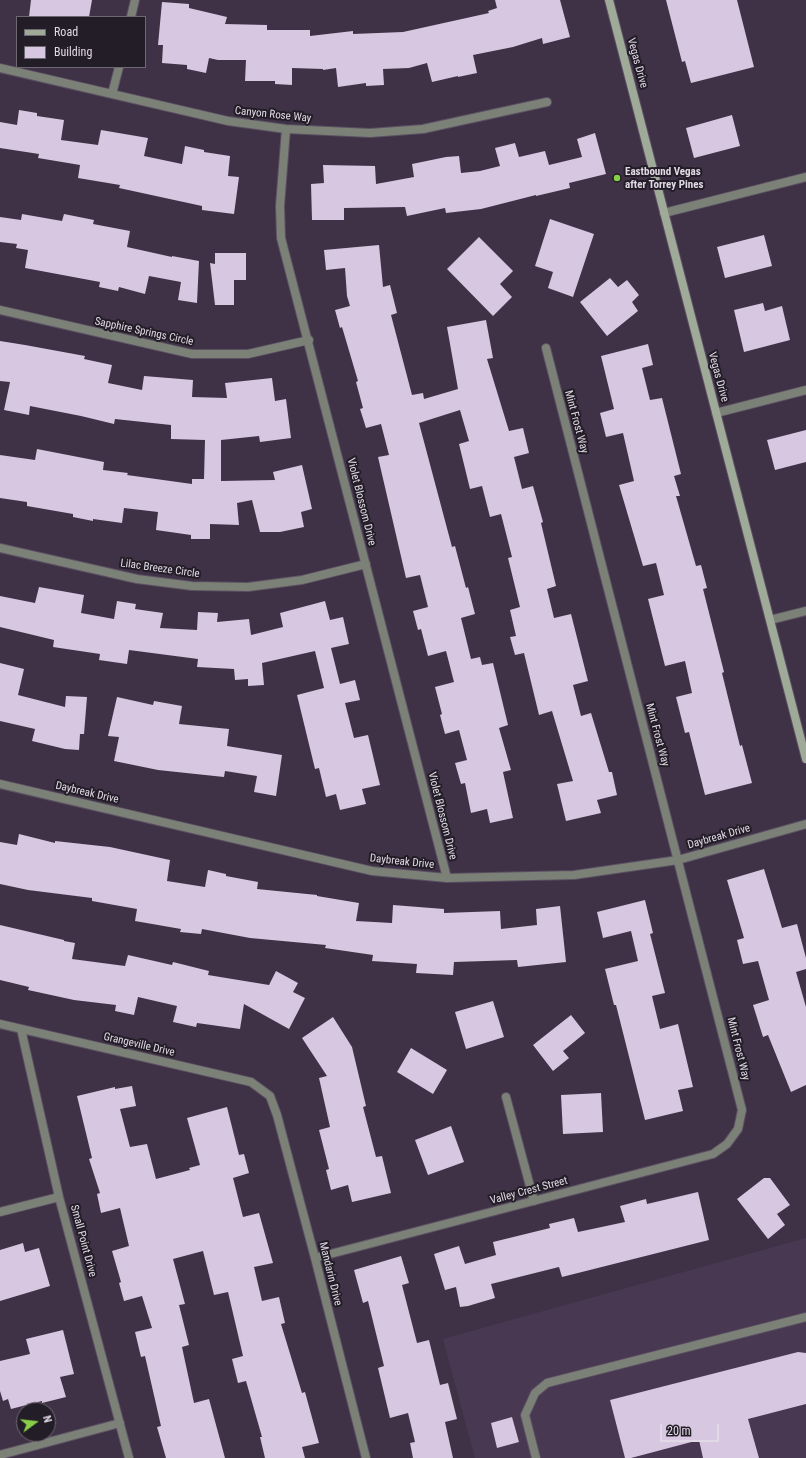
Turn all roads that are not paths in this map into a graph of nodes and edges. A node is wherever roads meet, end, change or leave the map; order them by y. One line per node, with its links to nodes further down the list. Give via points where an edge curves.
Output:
1 (135, 0): 3 (street)
2 (609, 0): 10 (main road, Vegas Drive)
3 (131, 16)
4 (0, 68): 6 (street, Canyon Rose Way)
5 (119, 68): 6 (street)
6 (112, 94): 8 (street, Canyon Rose Way, via 228,121)
7 (547, 102): 8 (street, Canyon Rose Way, via 423,129 370,133)
8 (286, 129): 12 (street, Violet Blossom Drive, via 280,206 282,238)
9 (806, 177): 10 (street)
10 (664, 213): 15 (main road, Vegas Drive)
11 (0, 310): 12 (street, Sapphire Springs Circle, via 192,354 248,354)
12 (309, 340): 17 (street, Violet Blossom Drive)
13 (546, 348): 23 (street, Mint Frost Way)
14 (806, 390): 15 (street)
15 (716, 413): 19 (main road, Vegas Drive)
16 (0, 548): 17 (street, Lilac Breeze Circle, via 137,579 192,586 248,587 302,580)
17 (366, 564): 24 (street, Violet Blossom Drive)
18 (806, 611): 19 (street)
19 (770, 620): 20 (main road, Vegas Drive)
20 (806, 760)
21 (0, 784): 24 (street, Daybreak Drive, via 372,871)
22 (806, 824): 23 (street, Daybreak Drive)
23 (678, 860): 24 (street, Daybreak Drive, via 574,875); 29 (street, Mint Frost Way, via 742,1110)
24 (447, 878)
25 (0, 1024): 26 (street, Grangeville Drive)
26 (21, 1029): 27 (street, Grangeville Drive, via 251,1082); 30 (street, Small Point Drive)
27 (270, 1096): 33 (street, Mandarin Drive)
28 (506, 1096): 31 (street)
29 (738, 1129): 31 (street, Valley Crest Street, via 727,1144 713,1154)
30 (59, 1197): 32 (street); 35 (street, Small Point Drive)
31 (534, 1201): 33 (street, Valley Crest Street)
32 (0, 1212)
33 (315, 1258): 38 (street, Mandarin Drive)
34 (806, 1317): 39 (street, via 547,1383 535,1393 525,1415)
35 (120, 1423): 36 (street); 37 (street, Small Point Drive)
36 (0, 1455)
37 (129, 1458)
38 (366, 1458)
39 (536, 1458)

